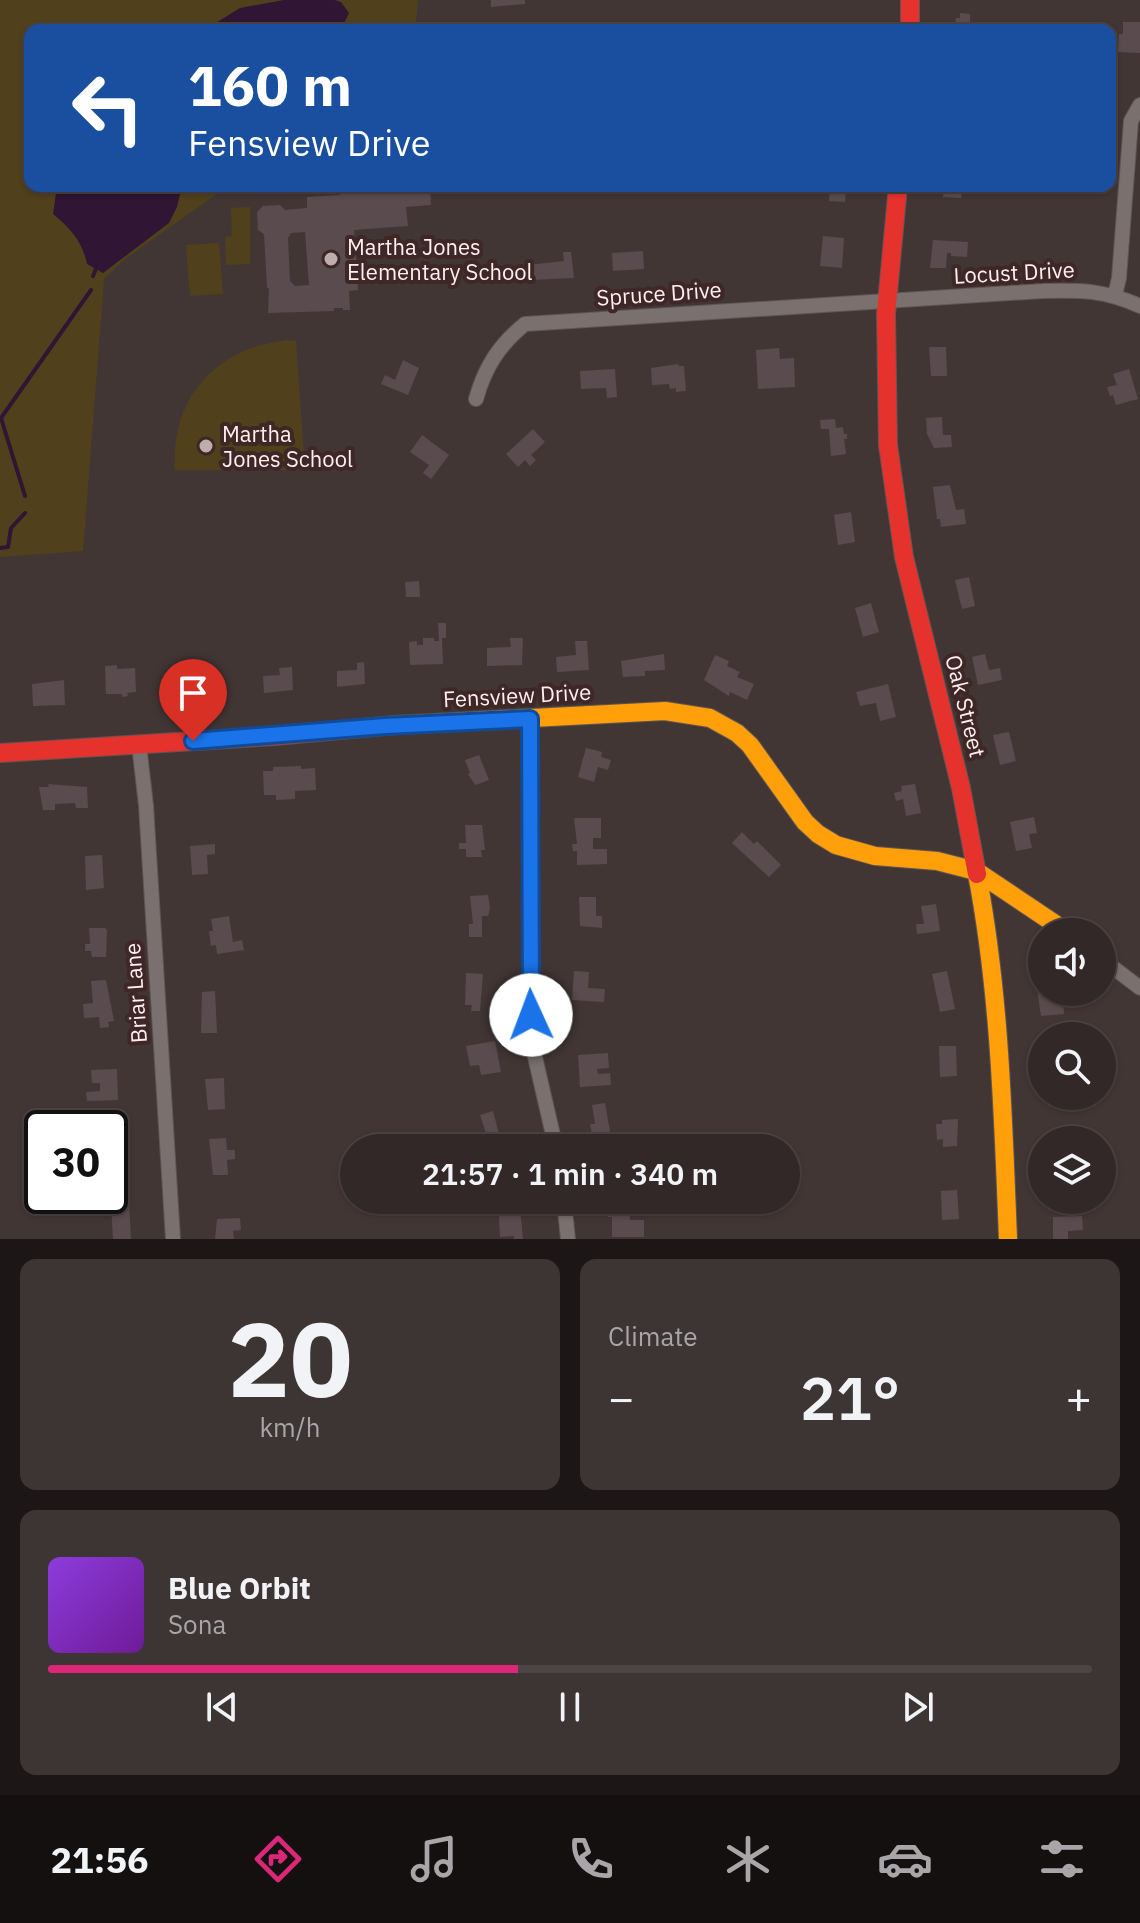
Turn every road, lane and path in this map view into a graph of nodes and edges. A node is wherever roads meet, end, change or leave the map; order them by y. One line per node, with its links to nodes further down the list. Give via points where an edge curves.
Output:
1 (910, 0): 2 (street)
2 (910, 24)
3 (1140, 105): 5 (street, via 1131,121)
4 (897, 192): 6 (street, Oak Street)
5 (1115, 295): 6 (street, Locust Drive, via 1043,291); 7 (street, Locust Drive)
6 (887, 301): 8 (street, Spruce Drive, via 525,324 489,363); 12 (street, Oak Street, via 887,431 898,532)
7 (1140, 306)
8 (476, 399)
9 (530, 719): 10 (street, Fensview Drive); 12 (street, Fensview Drive, via 665,711 724,724 743,738 802,819 839,848); 16 (street, via 532,1044)
10 (139, 745): 11 (street, Fensview Drive); 18 (street, Briar Lane)
11 (0, 753)
12 (977, 872): 13 (street); 20 (street, Oak Street, via 1000,1053)
13 (1046, 918)
14 (1116, 970): 15 (street)
15 (1140, 988)
16 (553, 1134)
17 (565, 1214): 19 (street)
18 (173, 1239)
19 (568, 1239)
20 (1008, 1239)

